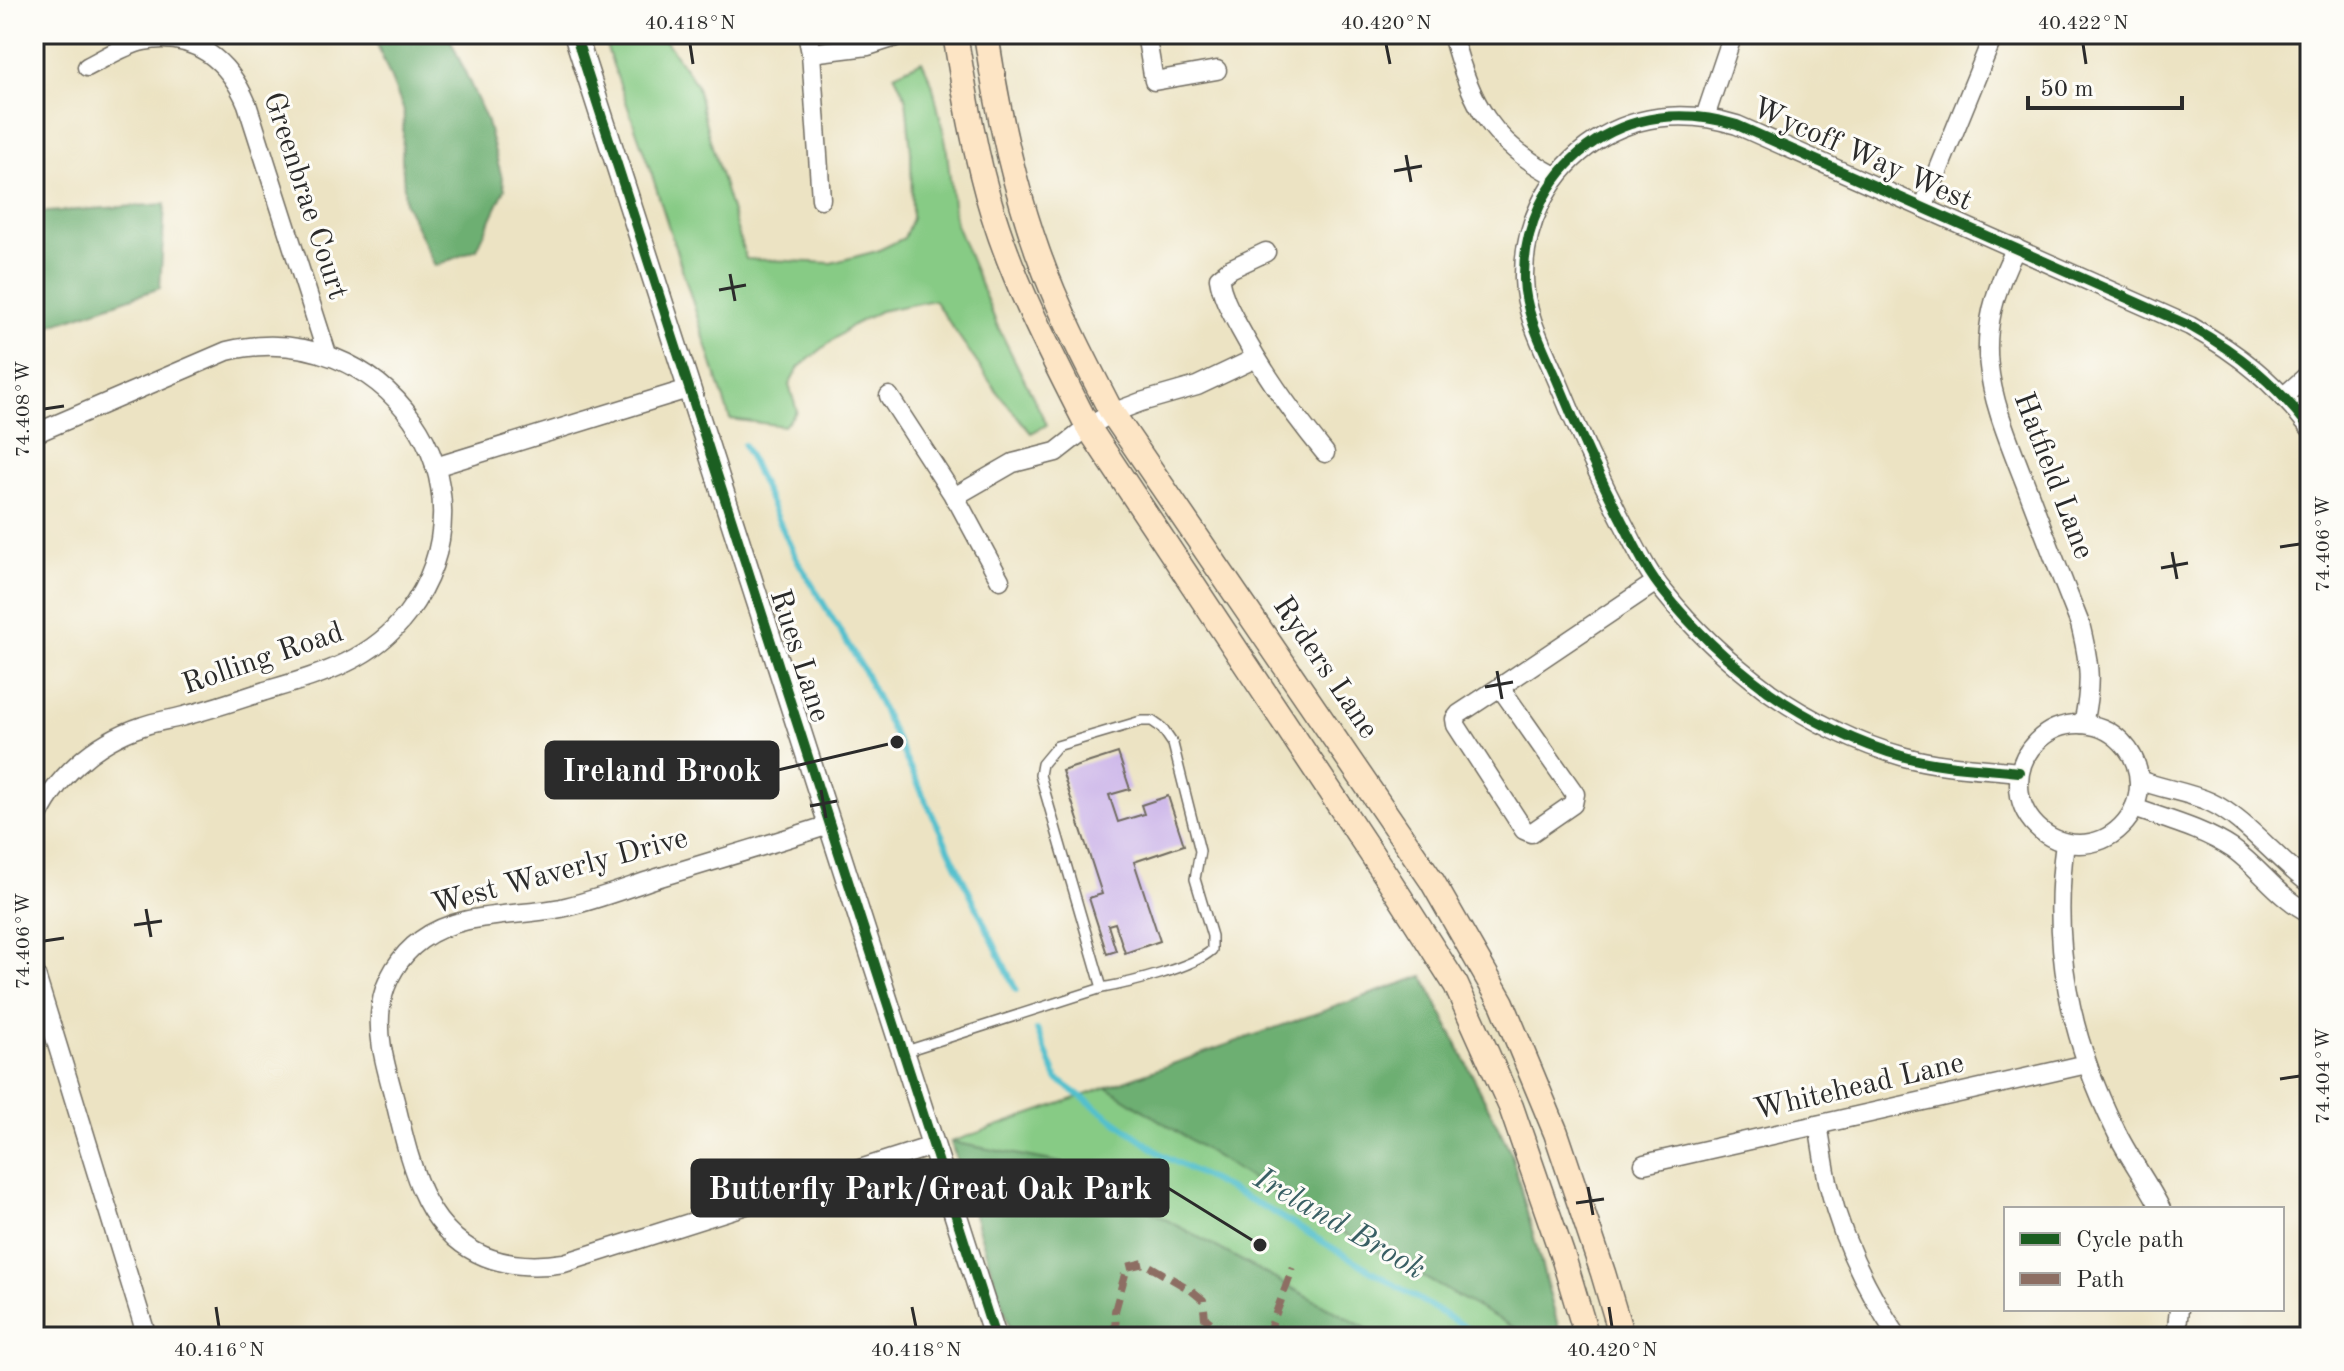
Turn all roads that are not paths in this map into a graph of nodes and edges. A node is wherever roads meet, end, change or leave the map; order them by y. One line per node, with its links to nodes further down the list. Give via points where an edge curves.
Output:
1 (575, 34): 22 (street, Rues Lane)
2 (807, 34): 10 (street)
3 (905, 34): 10 (street, via 868,46)
4 (955, 34): 26 (main road, via 993,214 1049,351)
5 (986, 34): 25 (main road, Ryders Lane, via 1004,134 1038,254)
6 (1146, 34): 12 (street, via 1154,81)
7 (1452, 34): 14 (street, via 1468,87 1486,119 1510,146)
8 (1733, 34): 13 (street, Wycoff Way West)
9 (1994, 34): 16 (street, Wycoff Way West)
10 (811, 53): 15 (street)
11 (87, 67): 19 (street, Greenbrae Court, via 126,47 162,39 198,47 228,68 247,104)
12 (1217, 70)
13 (1705, 117): 14 (street, Wycoff Way West, via 1655,118 1624,126 1581,151); 16 (street, Wycoff Way West, via 1737,125)
14 (1557, 177): 33 (street, Wycoff Way West, via 1541,203 1526,250 1524,283 1530,315 1591,462)
15 (821, 199)
16 (1923, 208): 17 (street, Wycoff Way West)
17 (2016, 248): 24 (street, Wycoff Way West, via 2190,326 2246,361); 35 (street, Hatfield Lane, via 1992,309 1989,372 1997,413 2080,624 2090,683)
18 (1266, 252): 20 (street, via 1219,278 1221,295)
19 (327, 354): 28 (street, Rolling Road, via 279,345 227,351); 30 (street, Rolling Road, via 362,370 390,392 421,434)
20 (1256, 358): 25 (street, via 1197,386); 29 (street)
21 (2310, 373): 24 (street)
22 (688, 389): 30 (street); 40 (street, Rues Lane)
23 (889, 396): 31 (street)
24 (2284, 396): 27 (street, Wycoff Way West)
25 (1112, 413): 26 (street); 56 (main road, Ryders Lane, via 1432,881 1502,1003 1556,1133)
26 (1088, 427): 31 (street, via 1056,452 1013,463); 55 (main road, via 1456,985 1511,1107)
27 (2310, 428)
28 (34, 434)
29 (1325, 453)
30 (435, 467): 39 (street, Rolling Road, via 441,501 436,554 415,602 381,642 336,669 144,725 110,740 66,775)
31 (954, 497): 32 (street)
32 (1000, 580)
33 (1656, 582): 34 (street); 36 (street, via 1732,663 1814,719 1907,757)
34 (1500, 687): 34 (street, via 1459,714 1456,725 1524,830 1531,833 1573,804 1575,794)
35 (2083, 724): 36 (street, via 2066,725 2036,741); 37 (street, via 2100,727 2127,748)
36 (2019, 772): 41 (street, via 2021,799 2034,824)
37 (2139, 780): 38 (street); 42 (street, via 2210,802)
38 (2134, 808): 41 (street, via 2123,826 2106,838); 43 (street, via 2202,832 2234,850 2293,905)
39 (34, 825)
40 (829, 825): 46 (street, Rues Lane); 49 (street, West Waverly Drive, via 562,907 458,922 419,941 391,974 379,1027 419,1185 440,1222 478,1254 539,1267)
41 (2065, 843): 47 (street, via 2059,884 2063,974)
42 (2310, 884)
43 (2310, 913)
44 (34, 969): 53 (street)
45 (1102, 988): 45 (lane, via 1184,964 1212,950 1195,879 1200,851 1173,744 1152,721 1057,746 1042,764 1040,775); 46 (lane)
46 (903, 1052): 49 (street, Rues Lane)
47 (2087, 1064): 48 (street, Whitehead Lane); 51 (street, via 2115,1130)
48 (1818, 1125): 50 (street, Whitehead Lane); 57 (street, via 1842,1230)
49 (932, 1146): 54 (street, Rues Lane)
50 (1644, 1164)
51 (2160, 1207)
52 (2179, 1311): 58 (street)
53 (147, 1337)
54 (995, 1337)
55 (1587, 1337)
56 (1622, 1337)
57 (1898, 1337)
58 (2176, 1337)

